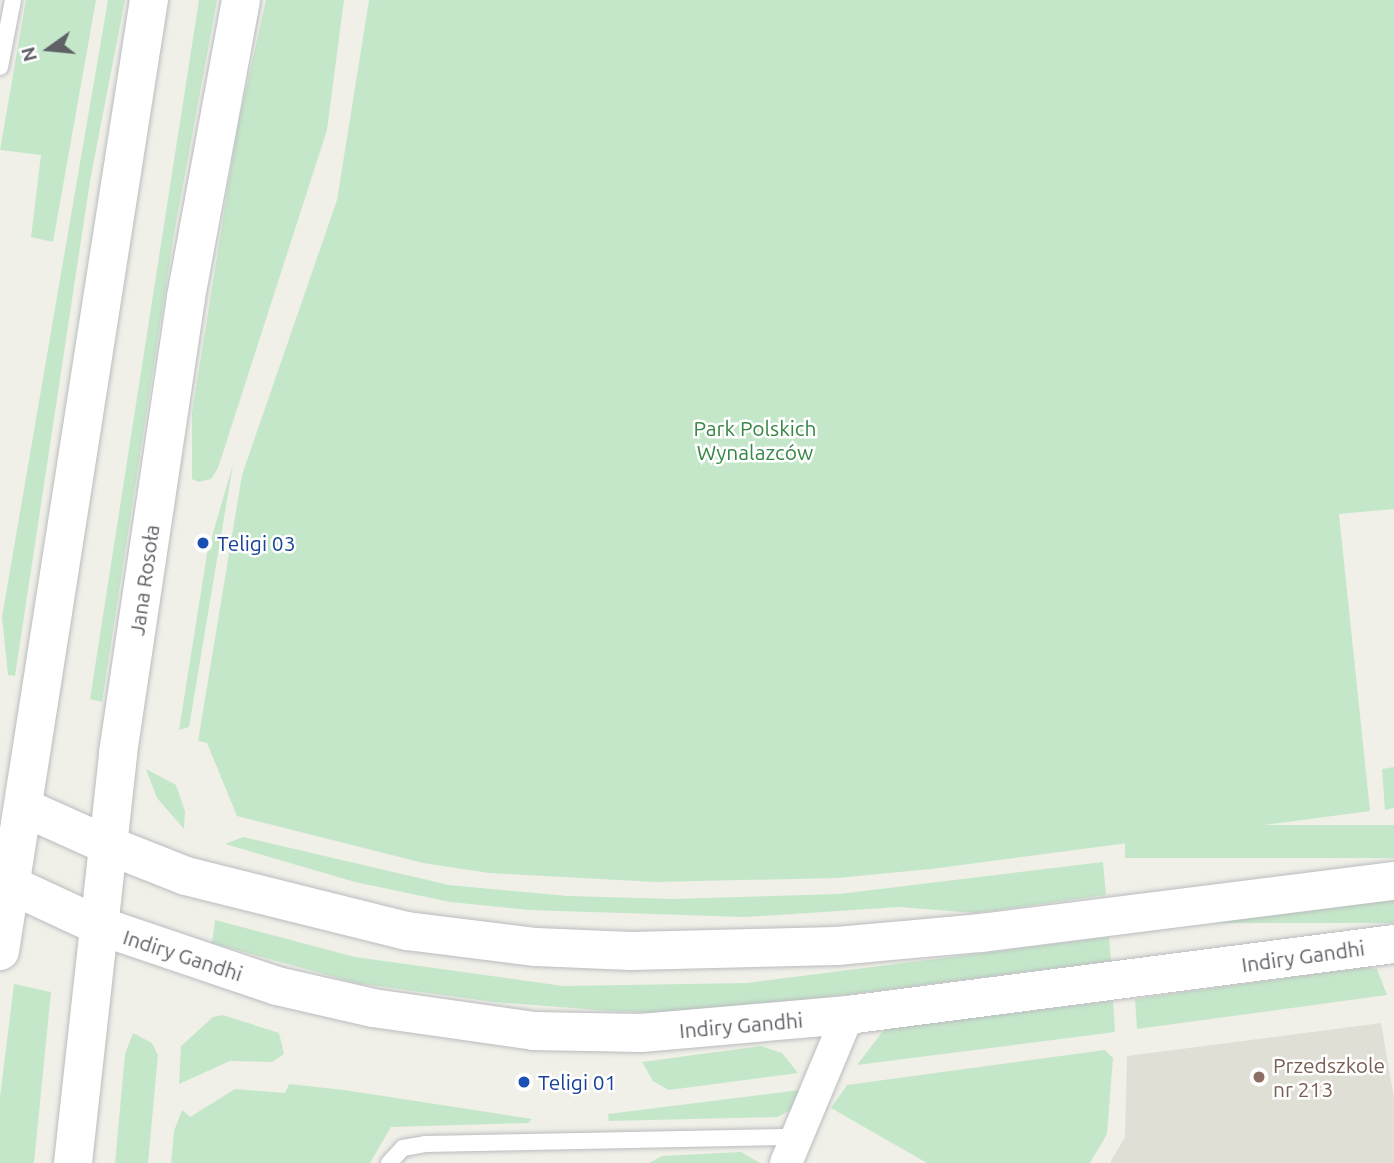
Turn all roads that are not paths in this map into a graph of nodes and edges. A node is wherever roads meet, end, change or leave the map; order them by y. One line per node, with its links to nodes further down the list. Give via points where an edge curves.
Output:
1 (13, 0): 4 (lane)
2 (149, 0): 5 (street)
3 (241, 0): 6 (street, Jana Rosoła, via 186,296)
4 (0, 67)
5 (12, 801): 6 (street); 8 (street)
6 (105, 845): 7 (street, via 208,882 407,931 536,947 631,951 825,946 968,934); 9 (street, Jana Rosoła)
7 (1394, 881)
8 (6, 882): 9 (street, Indiry Gandhi); 11 (street)
9 (97, 925): 12 (street, Indiry Gandhi, via 276,986 480,1025 641,1033); 14 (street, Jana Rosoła)
10 (1394, 944): 12 (street, Indiry Gandhi)
11 (0, 951)
12 (848, 1015): 13 (street)
13 (792, 1150): 15 (lane, via 425,1144 403,1148)
14 (73, 1163)
15 (389, 1163)

